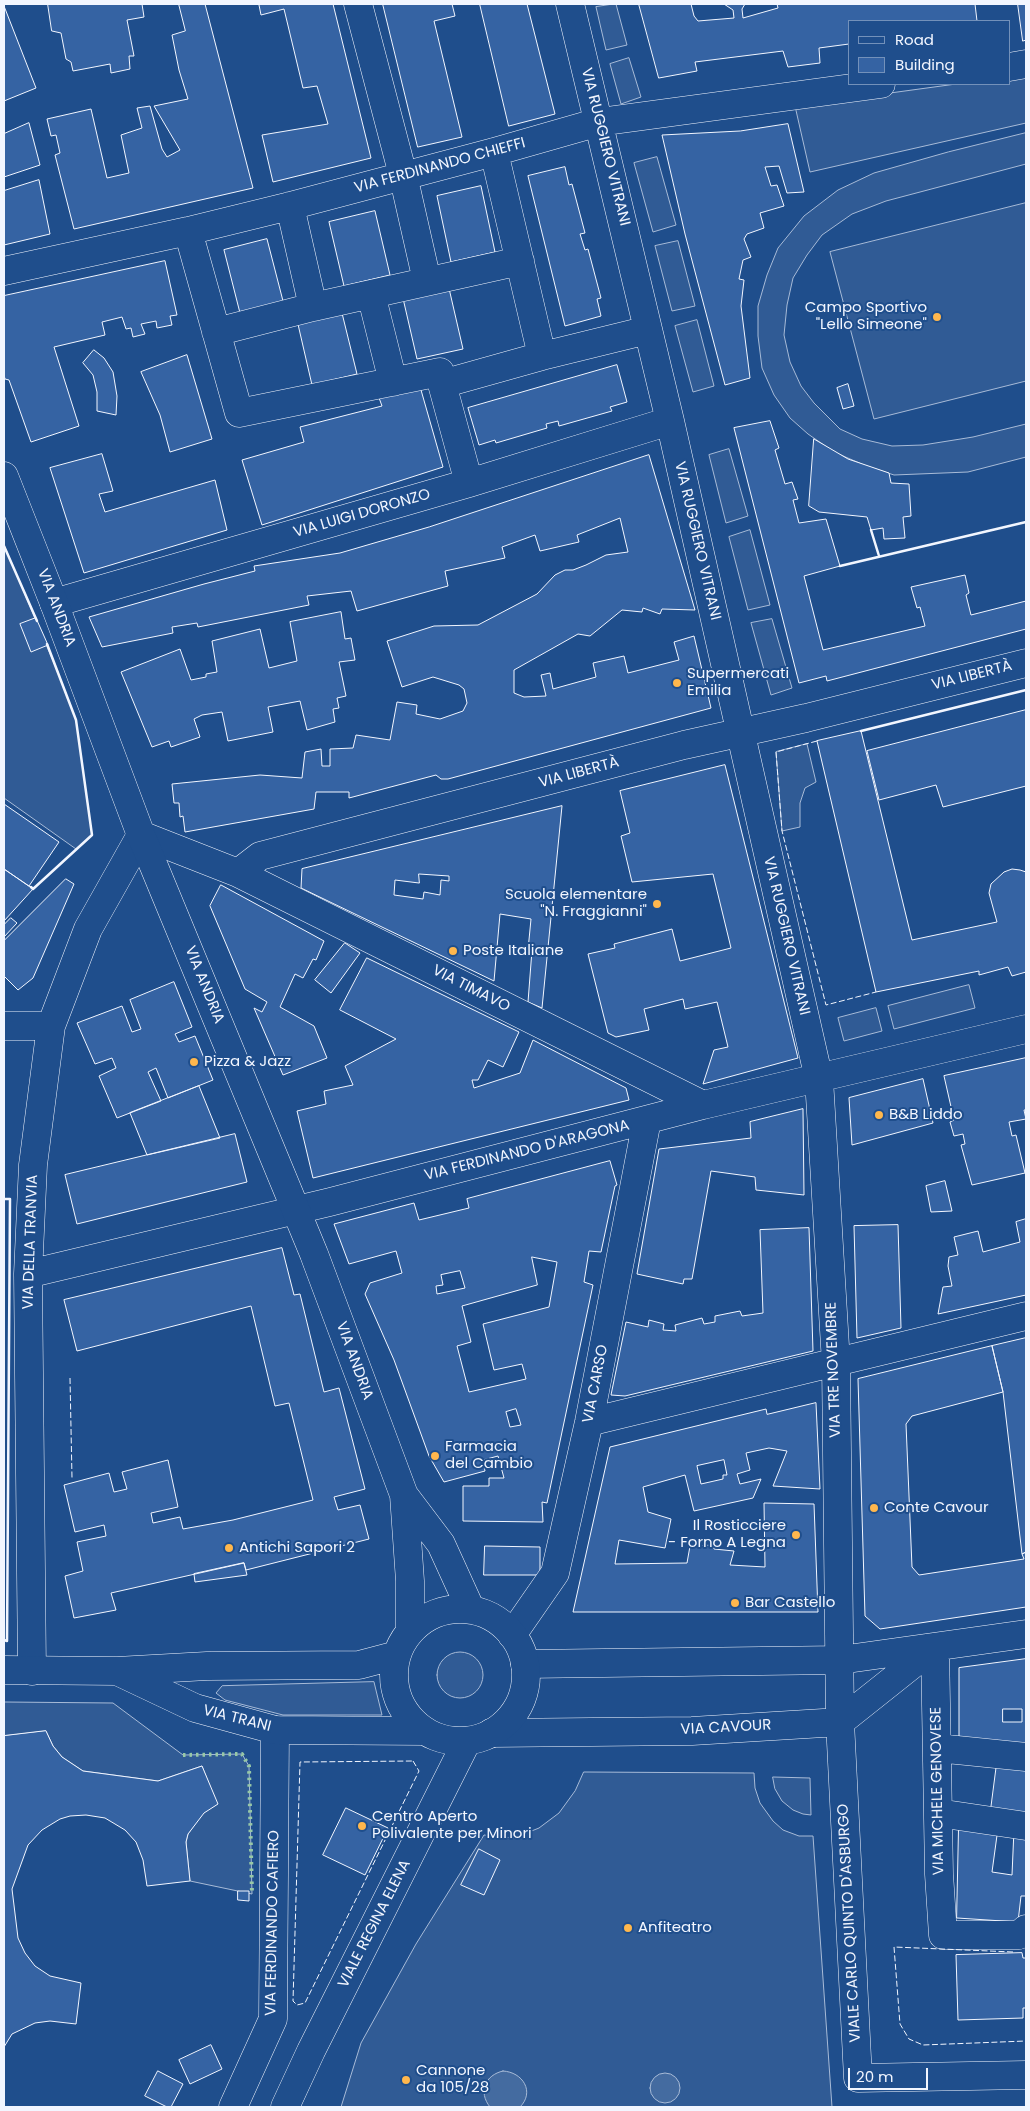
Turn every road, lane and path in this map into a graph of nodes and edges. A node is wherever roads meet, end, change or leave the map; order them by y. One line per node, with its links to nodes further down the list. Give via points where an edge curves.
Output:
1 (358, 4): 8 (street)
2 (570, 4): 6 (street, VIA RUGGIERO VITRANI)
3 (1026, 64): 4 (street)
4 (1010, 66)
5 (874, 85): 6 (street, VIA FERDINANDO CHIEFFI)
6 (599, 122): 7 (street, VIA FERDINANDO CHIEFFI); 16 (street, VIA RUGGIERO VITRANI)
7 (494, 152): 8 (street, VIA FERDINANDO CHIEFFI); 11 (street)
8 (403, 175): 9 (street, VIA FERDINANDO CHIEFFI); 13 (street)
9 (290, 206): 10 (street, VIA FERDINANDO CHIEFFI); 15 (street)
10 (188, 231): 12 (street, VIA FERDINANDO CHIEFFI); 17 (street)
11 (520, 261): 13 (street); 18 (street)
12 (4, 271)
13 (426, 281): 14 (street)
14 (371, 294): 15 (street); 19 (street)
15 (313, 307): 17 (street)
16 (648, 330): 18 (street); 21 (street, VIA RUGGIERO VITRANI)
17 (216, 332): 19 (street, via 239,413)
18 (542, 356): 20 (street)
19 (393, 382): 20 (street, via 440,372)
20 (442, 384): 23 (street)
21 (670, 421): 23 (street, VIA LUIGI DORONZO); 26 (street, VIA RUGGIERO VITRANI)
22 (4, 476): 24 (street, VIA ANDRIA)
23 (469, 483): 24 (street, VIA LUIGI DORONZO)
24 (54, 603): 27 (street, VIA ANDRIA)
25 (1026, 663): 26 (street, VIA LIBERTÀ)
26 (740, 732): 28 (street, VIA LIBERTÀ, via 260,856); 32 (street, VIA RUGGIERO VITRANI)
27 (141, 835): 28 (street); 30 (street, VIA DELLA TRANVIA, via 88,929); 35 (street, VIA ANDRIA)
28 (238, 873): 33 (street, VIA TIMAVO)
29 (4, 1026): 30 (street)
30 (51, 1026): 36 (street, VIA DELLA TRANVIA, via 33,1165)
31 (1026, 1029): 32 (street, VIA FERDINANDO D'ARAGONA)
32 (819, 1079): 33 (street, VIA FERDINANDO D'ARAGONA); 38 (street, VIA TRE NOVEMBRE)
33 (704, 1105): 34 (street, VIA FERDINANDO D'ARAGONA)
34 (647, 1120): 35 (street, VIA FERDINANDO D'ARAGONA); 39 (street, VIA CARSO)
35 (295, 1210): 36 (street, VIA FERDINANDO D'ARAGONA); 40 (street, VIA ANDRIA)
36 (28, 1274): 50 (street, VIA DELLA TRANVIA)
37 (1026, 1316): 38 (street)
38 (836, 1363): 39 (street); 47 (street, VIA TRE NOVEMBRE)
39 (589, 1422): 43 (street, VIA CARSO, via 555,1573)
40 (404, 1494): 41 (street, VIA ANDRIA, via 441,1544); 42 (street, VIA ANDRIA)
41 (471, 1610): 42 (street, via 438,1613); 43 (street, via 487,1614)
42 (410, 1632): 46 (street)
43 (512, 1634): 48 (street)
44 (1026, 1634): 45 (street)
45 (935, 1647): 47 (street); 52 (street); 56 (street, VIA MICHELE GENOVESE)
46 (397, 1655): 51 (street, VIA TRANI, via 359,1666 207,1666); 54 (street, via 394,1669 398,1698 409,1717)
47 (840, 1660): 48 (street); 52 (street, VIALE CARLO QUINTO D'ASBURGO)
48 (526, 1664): 55 (street, via 522,1698 514,1713 502,1726)
49 (4, 1670): 50 (street, VIA TRANI)
50 (32, 1671): 51 (street, VIA TRANI)
51 (117, 1671): 53 (street, VIA TRANI, via 194,1708)
52 (840, 1722): 55 (street, VIA CAVOUR, via 692,1731); 61 (street, VIALE CARLO QUINTO D'ASBURGO, via 858,2078)
53 (275, 1730): 54 (street, VIA TRANI); 62 (street, VIA FERDINANDO CAFIERO, via 273,2019)
54 (425, 1731): 55 (street, via 450,1740)
55 (479, 1737): 63 (street, VIALE REGINA ELENA, via 316,2042)
56 (937, 1748): 57 (street); 58 (street, VIA MICHELE GENOVESE)
57 (1026, 1757)
58 (938, 1813): 59 (street); 60 (street, VIA MICHELE GENOVESE, via 943,1935 1019,1935)
59 (1026, 1826)
60 (1026, 1929)
61 (1026, 2075)
62 (232, 2107)
63 (285, 2107)

